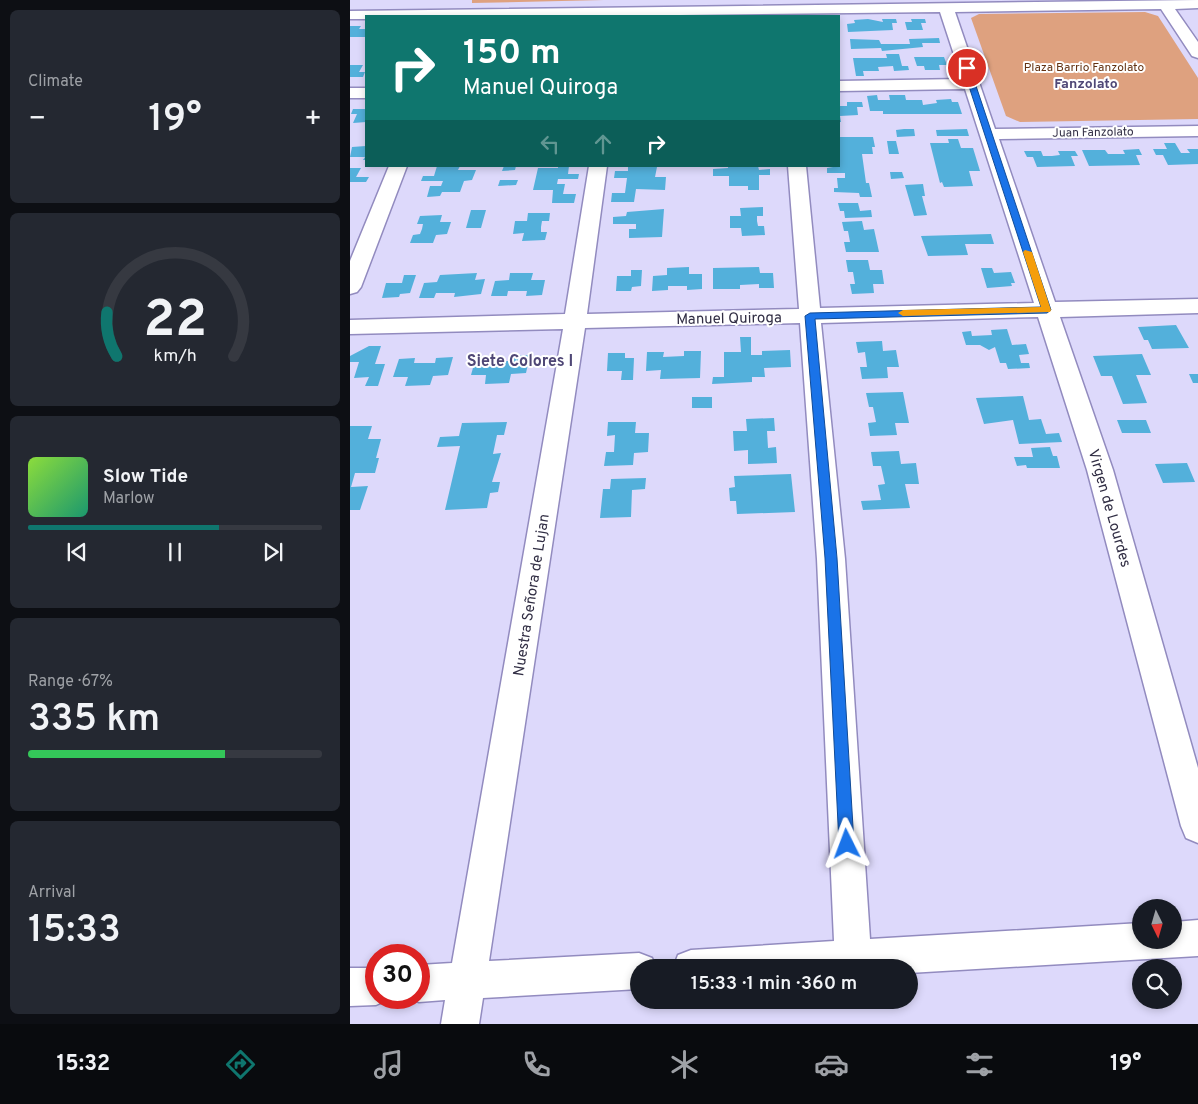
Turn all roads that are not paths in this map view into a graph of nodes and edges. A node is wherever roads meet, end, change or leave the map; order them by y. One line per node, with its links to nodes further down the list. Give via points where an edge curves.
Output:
1 (1165, 4): 2 (street); 4 (street); 6 (street)
2 (1198, 4)
3 (632, 6): 4 (street); 5 (street)
4 (946, 7): 7 (street, Virgen de Lourdes)
5 (350, 15)
6 (1198, 53)
7 (972, 84): 8 (street); 12 (street, Virgen de Lourdes)
8 (840, 86)
9 (350, 93): 10 (street)
10 (365, 93)
11 (1198, 131): 12 (street, Juan Fanzolato)
12 (988, 134): 18 (street, Virgen de Lourdes)
13 (398, 167): 16 (street)
14 (598, 167): 20 (street, Nuestra Señora de Lujan)
15 (797, 167): 19 (street)
16 (350, 287)
17 (1198, 306): 18 (street, Manuel Quiroga)
18 (1047, 310): 19 (street, Manuel Quiroga); 22 (street, Virgen de Lourdes, via 1100,470)
19 (810, 316): 20 (street, Manuel Quiroga); 26 (street, via 831,558)
20 (575, 321): 21 (street, Manuel Quiroga); 29 (street, Nuestra Señora de Lujan)
21 (350, 327)
22 (1198, 826)
23 (1198, 938): 24 (street)
24 (1182, 939)
25 (1132, 942): 26 (street)
26 (853, 958): 27 (street)
27 (837, 959)
28 (630, 972): 29 (street)
29 (467, 981): 30 (street); 33 (street, Nuestra Señora de Lujan)
30 (430, 983)
31 (365, 986): 32 (street)
32 (350, 987)
33 (460, 1024)

